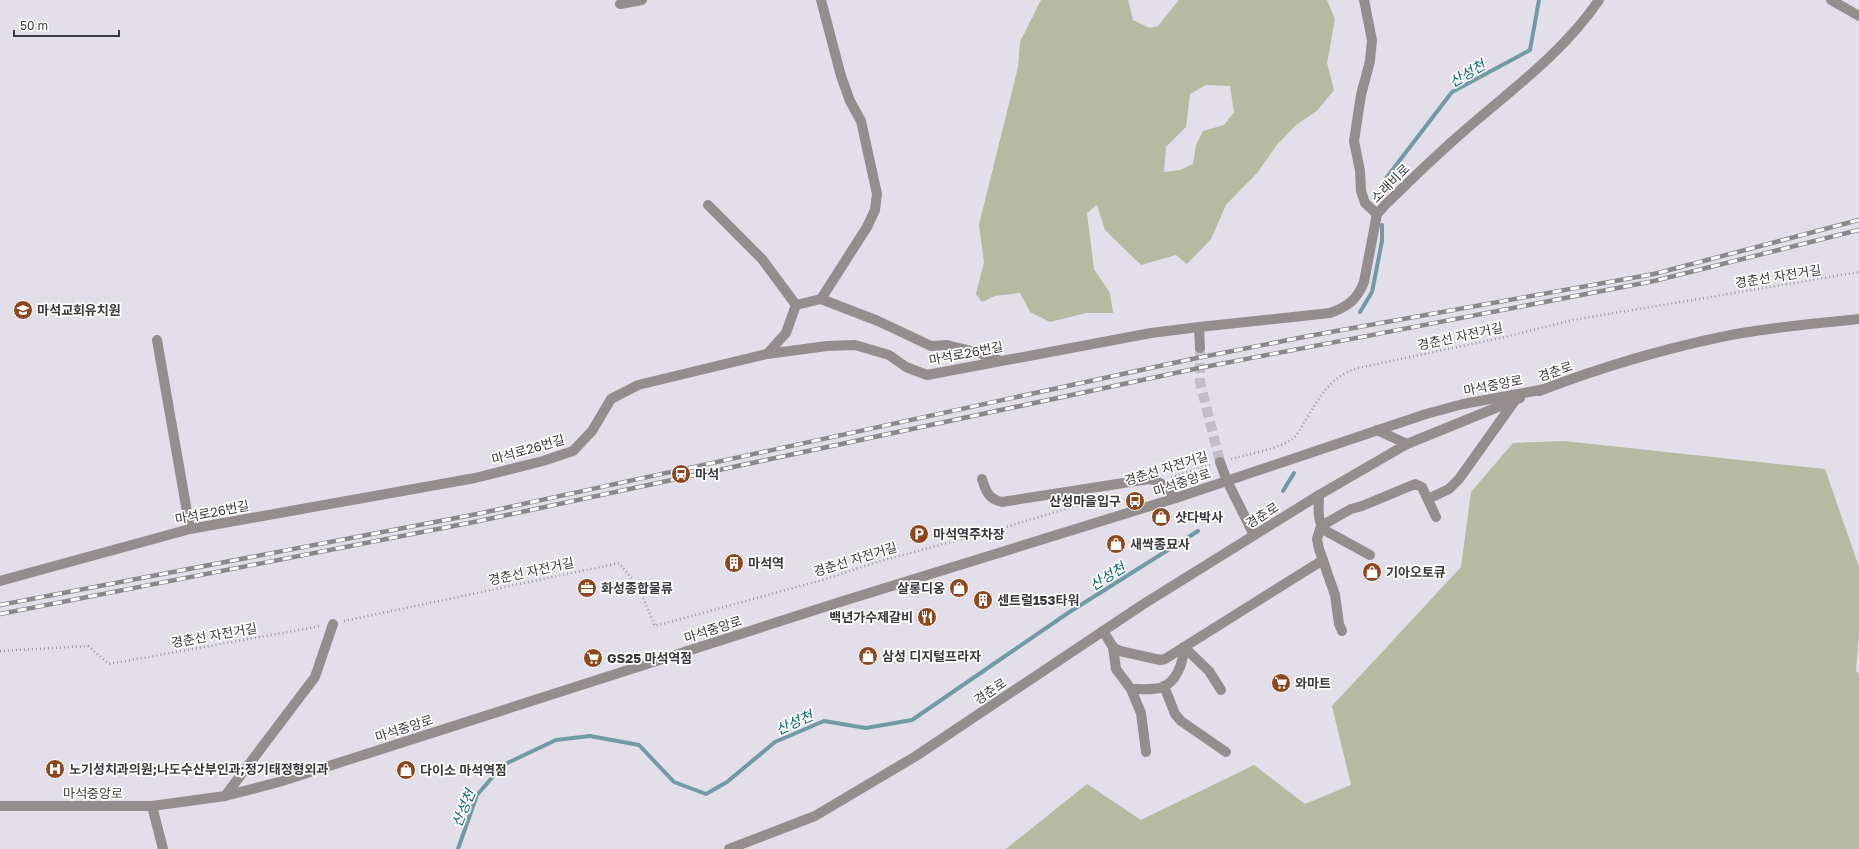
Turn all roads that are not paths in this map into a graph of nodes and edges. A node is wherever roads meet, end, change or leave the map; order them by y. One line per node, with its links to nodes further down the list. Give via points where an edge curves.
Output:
1 (642, 0): 6 (street)
2 (821, 0): 10 (street, via 840,76 861,121 876,194 875,210 868,227)
3 (1364, 0): 9 (street, via 1372,40 1354,141 1361,191 1365,202)
4 (1598, 0): 9 (street, 소래비로, via 1568,39 1454,140)
5 (1831, 0): 7 (street)
6 (620, 4)
7 (1859, 16)
8 (708, 205): 11 (street, via 762,259)
9 (1377, 214): 13 (street, 소래비로, via 1360,293 1342,309 1330,313)
10 (821, 299): 11 (street); 17 (street, via 932,346 947,345)
11 (796, 305): 16 (street, via 786,333)
12 (1859, 319): 18 (street, 경춘로, via 1697,342 1607,367)
13 (1199, 327): 15 (street); 17 (street, 마석로26번길)
14 (157, 340): 30 (street)
15 (1200, 348)
16 (767, 354): 17 (street, 마석로26번길, via 855,345 889,355 906,367 927,375); 30 (street, 마석로26번길, via 638,385 611,399 592,431 573,451 543,461 475,478)
17 (998, 360)
18 (1545, 388): 19 (street, 경춘로); 20 (street, 마석중앙로, via 1464,404)
19 (1516, 399): 21 (street, 경춘로); 27 (street, via 1459,479 1450,489)
20 (1377, 430): 21 (street); 24 (street, 마석중앙로)
21 (1406, 444): 25 (street, 경춘로)
22 (1220, 462): 24 (street)
23 (982, 479): 26 (street, via 989,497 1002,502 1149,479 1158,481)
24 (1227, 481): 26 (street, 마석중앙로); 31 (street)
25 (1319, 495): 29 (street); 31 (street, 경춘로)
26 (1176, 498): 45 (street, 마석중앙로, via 846,600 279,782)
27 (1428, 499): 28 (street); 29 (street, via 1420,485 1410,485)
28 (1436, 517)
29 (1320, 523): 32 (street); 33 (street, via 1317,538)
30 (190, 529): 34 (street, 마석로26번길)
31 (1254, 535): 36 (street, 경춘로)
32 (1370, 555)
33 (1322, 560): 37 (street, via 1335,595); 39 (street)
34 (0, 581)
35 (332, 624): 45 (street, via 315,677)
36 (1103, 631): 38 (street); 49 (street, 경춘로, via 916,756 815,816)
37 (1342, 631)
38 (1113, 647): 39 (street, via 1160,660 1170,657); 41 (street, via 1116,669)
39 (1184, 647): 40 (street, via 1181,667); 42 (street, via 1209,671)
40 (1164, 686): 41 (street); 44 (street, via 1175,714)
41 (1131, 689): 43 (street, via 1141,713)
42 (1221, 690)
43 (1146, 752)
44 (1226, 752)
45 (225, 796): 47 (street, 마석중앙로)
46 (0, 806): 47 (street, 마석중앙로)
47 (152, 806): 48 (street)
48 (163, 849)
49 (728, 849)

